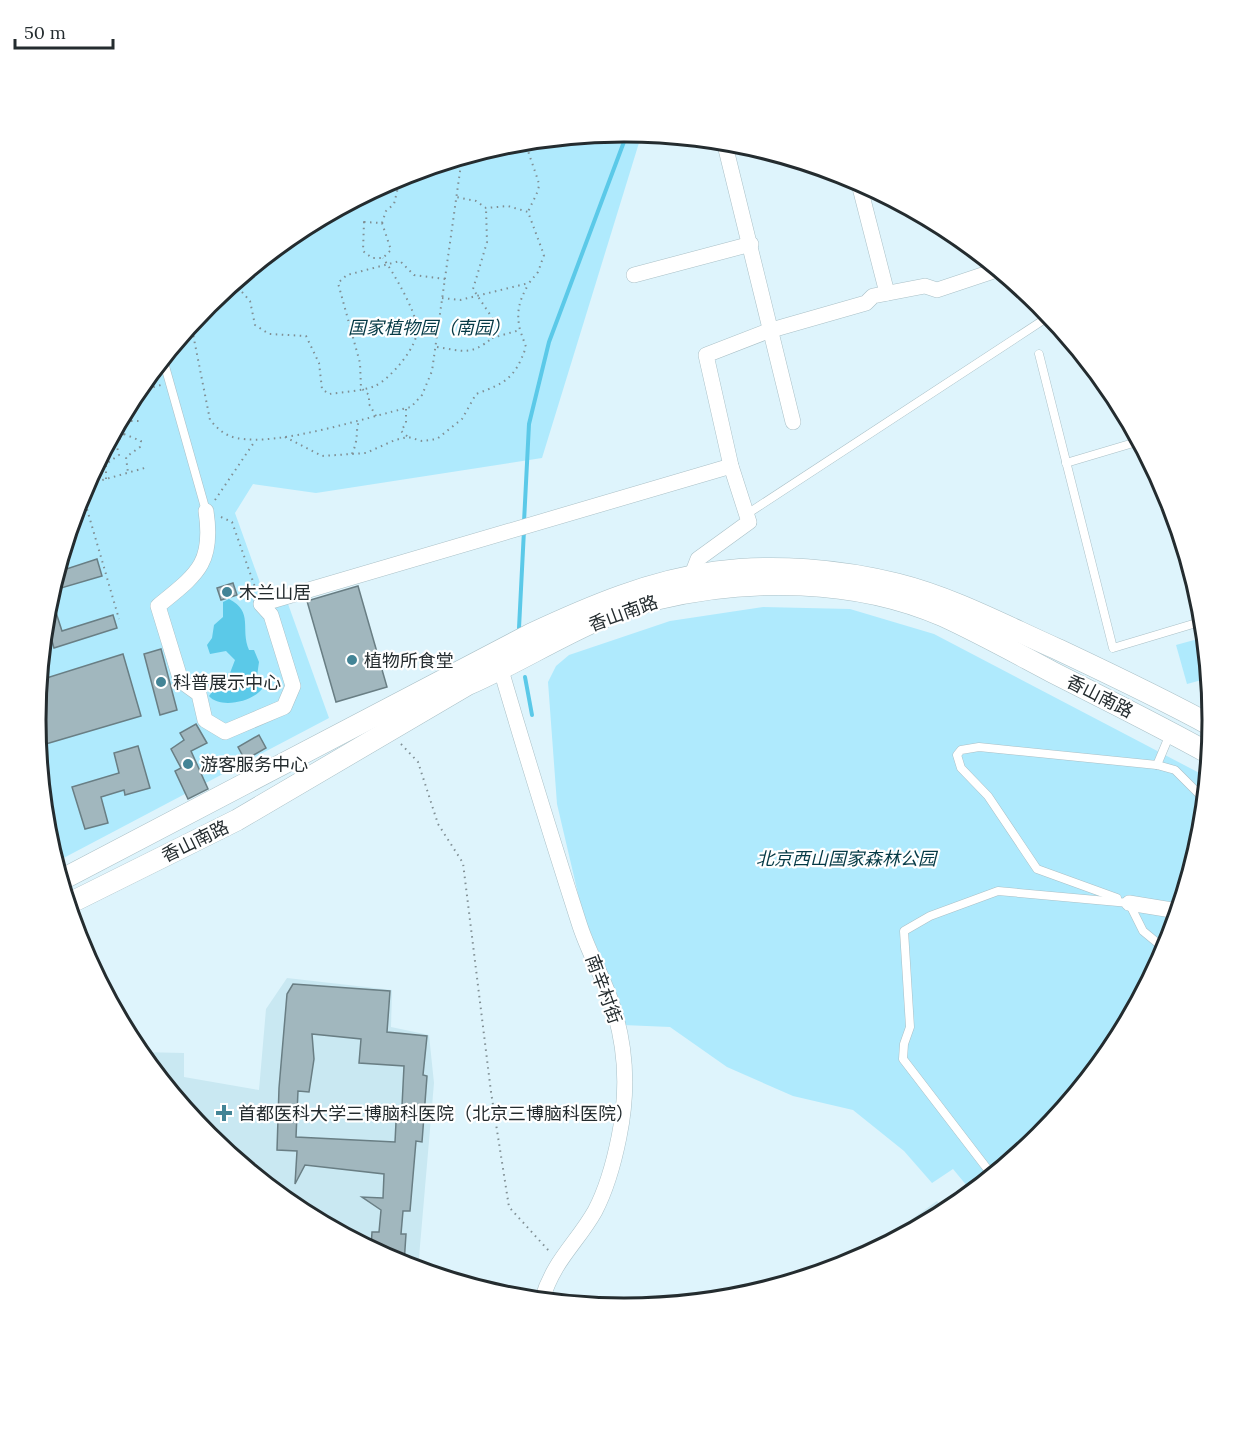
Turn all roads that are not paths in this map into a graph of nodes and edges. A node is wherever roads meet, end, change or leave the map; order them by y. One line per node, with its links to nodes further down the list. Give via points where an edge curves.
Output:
1 (727, 151): 3 (street)
2 (861, 192): 6 (street)
3 (751, 244): 5 (street); 8 (street)
4 (990, 273): 6 (street, via 937,290 925,286)
5 (634, 275)
6 (887, 293): 8 (street, via 873,296 866,303)
7 (1042, 321): 16 (lane)
8 (768, 331): 11 (street); 14 (street, via 706,355)
9 (1039, 354): 13 (lane)
10 (166, 368): 15 (lane)
11 (793, 422)
12 (1132, 443): 13 (lane)
13 (1066, 463): 18 (lane, via 1113,648)
14 (731, 466): 15 (street, via 261,604 271,615 293,686 284,707 225,732 205,720 199,694 181,681 158,606 191,579 207,555); 16 (street)
15 (207, 511)
16 (747, 514): 17 (street, via 749,522 698,559)
17 (691, 577): 20 (street, 香山南路, via 777,569 897,584 1007,626 1153,693); 25 (street, 香山南路, via 651,585 594,605 531,634)
18 (1194, 624)
19 (501, 670): 21 (street, 香山南路, via 599,619 656,599 719,587 837,589 893,599 942,616); 26 (street, 香山南路, via 467,685 237,820); 31 (street, 南辛村街, via 580,926 613,1006 626,1070 619,1137 606,1185 594,1212 558,1261)
20 (1202, 720)
21 (1171, 732): 22 (street, 香山南路); 23 (lane)
22 (1201, 749)
23 (1157, 765): 24 (lane, via 1174,770); 27 (lane, via 979,747 968,747 957,755 961,768 988,795 1037,869)
24 (1198, 794)
25 (68, 876)
26 (76, 900)
27 (1129, 903): 28 (street); 29 (lane, via 1143,931); 30 (lane, via 998,891 930,916 904,931 910,1027 903,1059)
28 (1170, 910)
29 (1158, 943)
30 (987, 1169)
31 (545, 1292)

